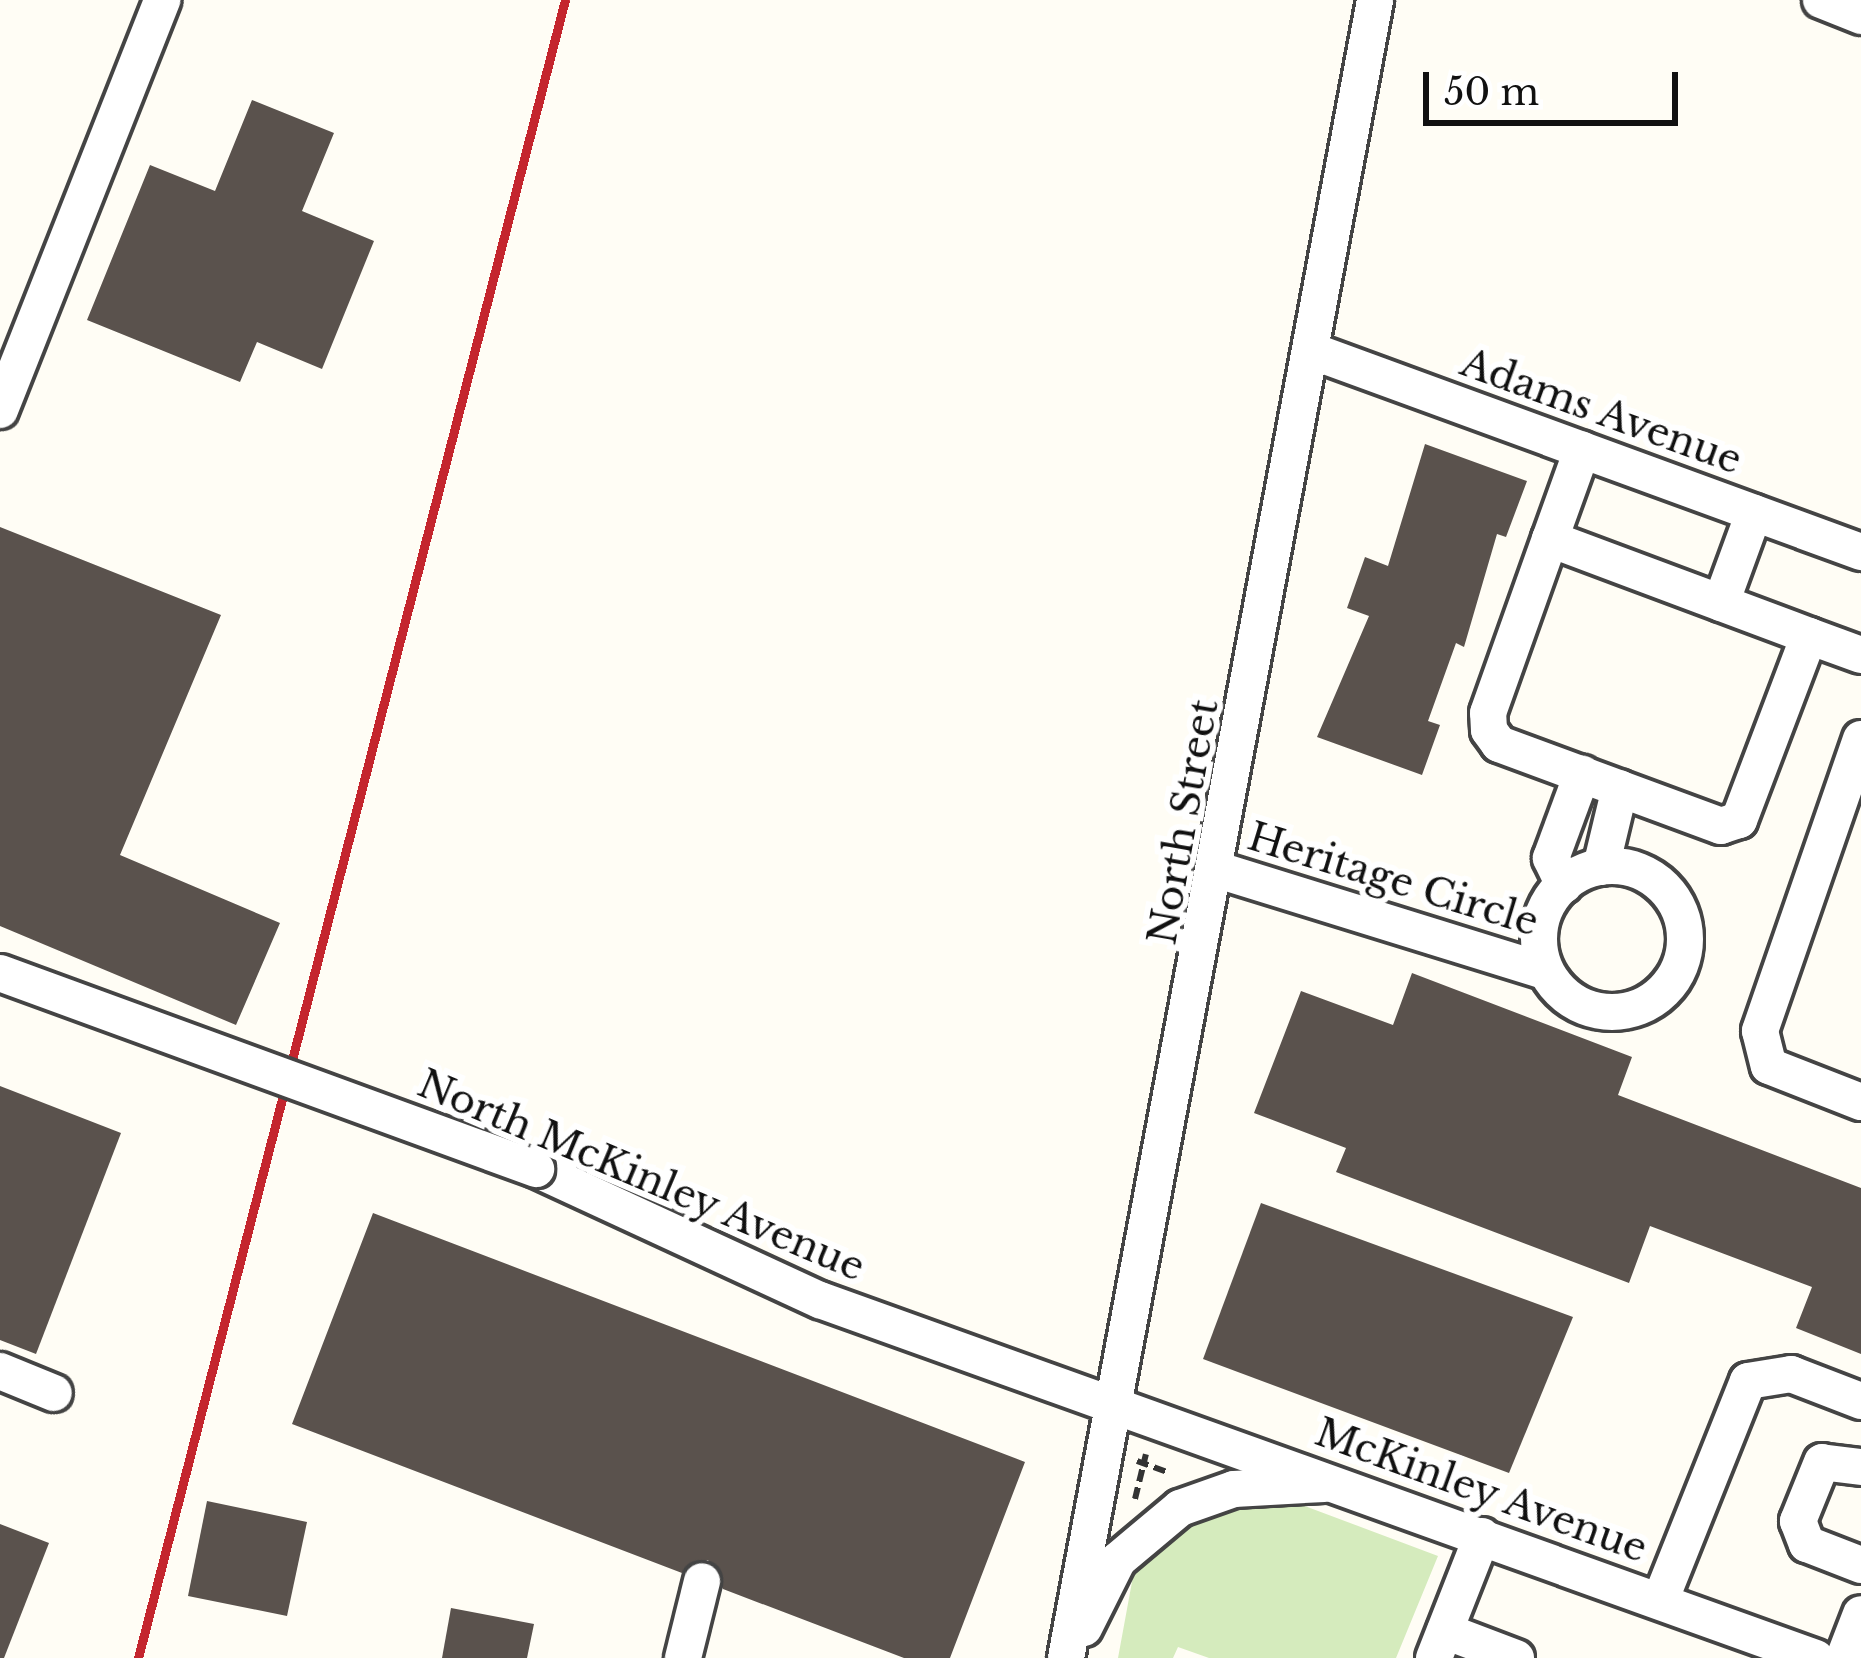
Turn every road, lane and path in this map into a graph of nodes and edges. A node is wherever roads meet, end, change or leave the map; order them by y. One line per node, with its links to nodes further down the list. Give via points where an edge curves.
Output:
1 (162, 0): 6 (street)
2 (1375, 0): 5 (street, North Street)
3 (1821, 0): 4 (street)
4 (1861, 16)
5 (1312, 351): 7 (street, Adams Avenue); 18 (street, North Street)
6 (0, 410)
7 (1582, 450): 8 (street, Adams Avenue); 9 (street)
8 (1754, 513): 10 (street, Adams Avenue); 11 (street)
9 (1550, 539): 11 (street); 15 (street, via 1490,730 1499,744)
10 (1861, 552)
11 (1720, 603): 12 (street)
12 (1809, 636): 13 (street); 16 (street, via 1739,820 1721,826)
13 (1861, 655)
14 (1861, 739): 22 (street, via 1765,1006 1769,1066)
15 (1582, 774): 16 (street); 19 (street, via 1551,858)
16 (1620, 788): 17 (street)
17 (1601, 867): 19 (street, Heritage Circle); 20 (street, Heritage Circle, via 1643,872 1678,906 1685,931 1676,974 1647,1004 1607,1012 1568,998)
18 (1218, 870): 20 (street, Heritage Circle); 26 (street, North Street)
19 (1564, 885): 20 (street, Heritage Circle, via 1542,917)
20 (1544, 971)
21 (0, 973): 26 (street, North McKinley Avenue, bridge, via 536,1169 820,1300)
22 (1861, 1102)
23 (0, 1371): 24 (street)
24 (54, 1393)
25 (1861, 1401): 34 (street, via 1791,1374 1748,1381)
26 (1117, 1402): 29 (street, McKinley Avenue); 38 (street, North Street)
27 (1861, 1467): 32 (street, via 1822,1462 1798,1521 1807,1544)
28 (1182, 1477): 30 (path, via 1141,1459)
29 (1338, 1483): 31 (street, McKinley Avenue); 38 (street, via 1234,1489 1180,1508 1118,1560)
30 (1136, 1499)
31 (1482, 1536): 34 (street, McKinley Avenue); 36 (street)
32 (1861, 1565)
33 (702, 1581): 37 (street)
34 (1660, 1601): 40 (street, McKinley Avenue)
35 (1861, 1614): 41 (street)
36 (1440, 1644): 39 (street)
37 (683, 1658)
38 (1068, 1658)
39 (1516, 1658)
40 (1816, 1658)
41 (1844, 1658)

